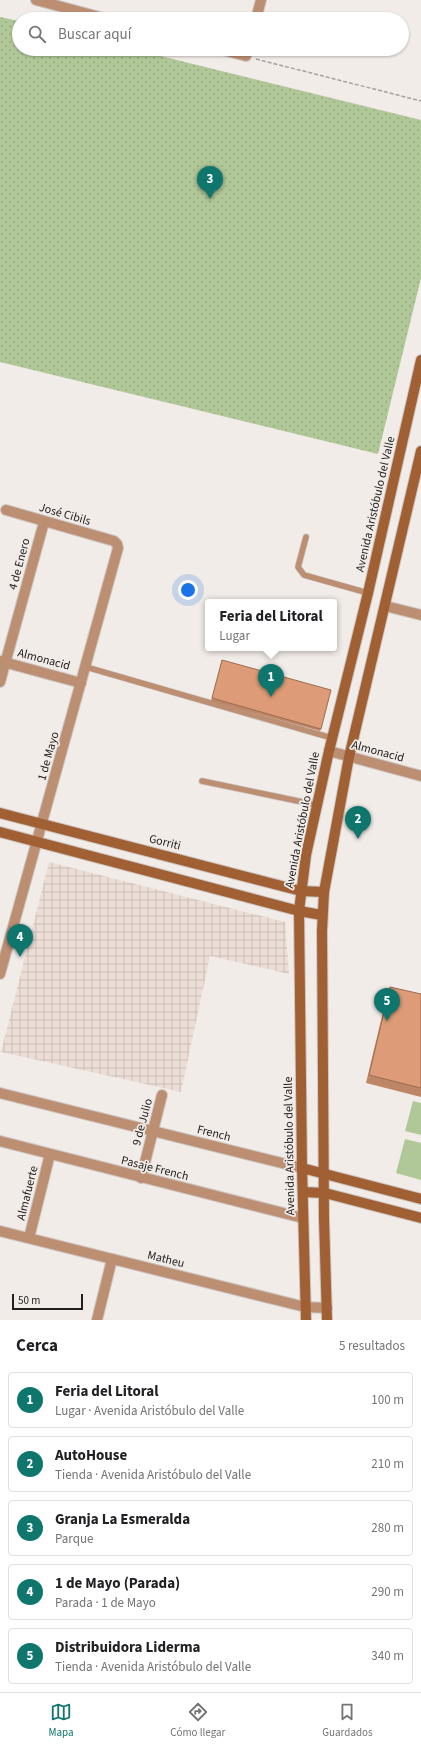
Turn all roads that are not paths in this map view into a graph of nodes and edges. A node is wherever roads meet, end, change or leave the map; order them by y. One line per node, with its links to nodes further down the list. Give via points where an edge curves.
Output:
1 (36, 0): 3 (street)
2 (261, 0): 4 (street)
3 (81, 12)
4 (258, 12)
5 (421, 360): 11 (main road, Avenida Aristóbulo del Valle)
6 (421, 451): 12 (main road)
7 (6, 510): 8 (street, José Cibils)
8 (44, 522): 10 (street, José Cibils, via 114,541); 14 (street, 4 de Enero)
9 (306, 537): 11 (lane, via 298,567 304,575)
10 (117, 544): 15 (street, 1 de Mayo)
11 (368, 593): 18 (main road, Avenida Aristóbulo del Valle)
12 (385, 606): 13 (street); 20 (main road)
13 (421, 615)
14 (3, 661): 16 (street, 4 de Enero); 17 (street, Almonacid)
15 (86, 667): 17 (street, 1 de Mayo); 18 (lane)
16 (0, 682)
17 (82, 683): 25 (street, 1 de Mayo)
18 (332, 738): 19 (main road, Avenida Aristóbulo del Valle)
19 (329, 751): 20 (street, Almonacid); 23 (main road, Avenida Aristóbulo del Valle)
20 (349, 757): 21 (street, Almonacid); 29 (main road)
21 (421, 776)
22 (202, 781): 23 (lane)
23 (317, 805): 28 (main road, Avenida Aristóbulo del Valle)
24 (0, 813): 25 (main road, Gorriti)
25 (42, 824): 27 (street, 1 de Mayo); 28 (main road, Gorriti)
26 (0, 832): 27 (main road)
27 (36, 842): 30 (main road); 32 (street, 1 de Mayo)
28 (301, 891): 29 (main road, Gorriti); 30 (main road, Avenida Aristóbulo del Valle)
29 (324, 892): 31 (main road)
30 (299, 911): 31 (main road); 39 (main road, Avenida Aristóbulo del Valle)
31 (322, 915): 40 (main road)
32 (4, 946): 33 (street, 1 de Mayo)
33 (0, 974)
34 (0, 1093): 36 (street, French)
35 (162, 1095): 36 (street, 9 de Julio)
36 (153, 1131): 39 (street, French); 41 (street, 9 de Julio)
37 (0, 1141): 38 (street, Pasaje French)
38 (50, 1154): 41 (street, Pasaje French); 48 (street, Almafuerte)
39 (302, 1168): 40 (main road, French); 42 (main road, Avenida Aristóbulo del Valle)
40 (325, 1173): 43 (main road); 44 (main road, French)
41 (140, 1178): 45 (street, Pasaje French)
42 (303, 1192): 43 (main road); 45 (main road, Avenida Aristóbulo del Valle)
43 (325, 1193): 46 (main road); 51 (main road)
44 (421, 1199)
45 (303, 1218): 50 (main road, Avenida Aristóbulo del Valle)
46 (421, 1218)
47 (0, 1231): 48 (street, Matheu)
48 (29, 1238): 49 (street, Matheu)
49 (112, 1259): 50 (street, Matheu); 52 (street)
50 (305, 1307): 51 (street, Matheu); 53 (main road, Avenida Aristóbulo del Valle)
51 (327, 1308): 54 (main road)
52 (97, 1320)
53 (306, 1320)
54 (327, 1320)

